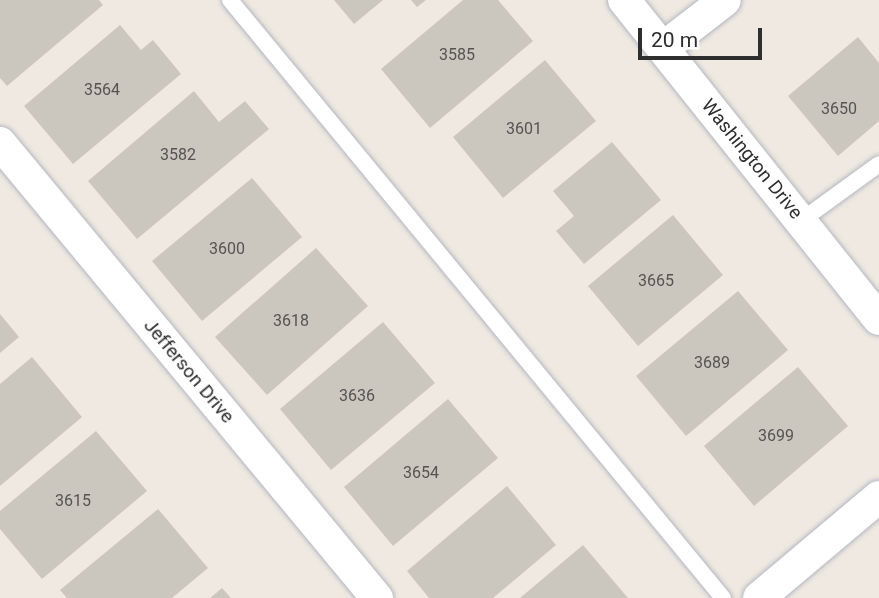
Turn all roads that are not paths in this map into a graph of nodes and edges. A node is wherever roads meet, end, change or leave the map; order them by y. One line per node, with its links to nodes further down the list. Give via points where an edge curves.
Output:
1 (230, 0): 11 (lane)
2 (624, 0): 4 (street, Washington Drive)
3 (725, 0): 4 (street)
4 (663, 48): 7 (street, Washington Drive)
5 (0, 143): 10 (street, Jefferson Drive)
6 (879, 164): 7 (lane)
7 (802, 220): 8 (street, Washington Drive)
8 (879, 320)
9 (879, 497): 12 (street)
10 (377, 598)
11 (723, 598)
12 (759, 598)

